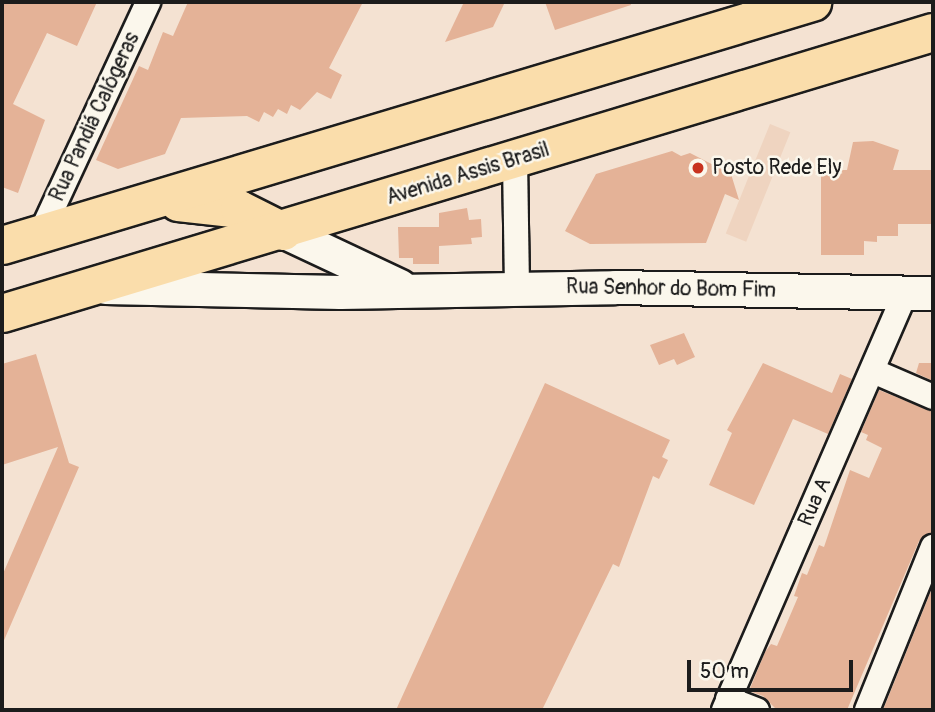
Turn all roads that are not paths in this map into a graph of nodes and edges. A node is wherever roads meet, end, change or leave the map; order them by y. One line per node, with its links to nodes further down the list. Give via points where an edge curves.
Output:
1 (148, 2): 7 (street, Rua Pandiá Calógeras)
2 (812, 2): 5 (main road)
3 (933, 32): 4 (main road, Avenida Assis Brasil)
4 (515, 160): 6 (main road, Avenida Assis Brasil); 10 (street)
5 (160, 200): 6 (main road, via 239,209); 7 (main road)
6 (283, 232): 9 (main road, Avenida Assis Brasil); 11 (street, Rua Senhor do Bom Fim)
7 (41, 233): 8 (main road)
8 (2, 245)
9 (89, 287): 11 (street, Rua Senhor do Bom Fim); 13 (main road, Avenida Assis Brasil)
10 (517, 288): 11 (street, Rua Senhor do Bom Fim); 12 (street, Rua Senhor do Bom Fim)
11 (409, 290)
12 (919, 293): 14 (street, Rua A)
13 (2, 313)
14 (873, 371): 15 (street); 17 (street, Rua A)
15 (933, 397)
16 (933, 547): 19 (street)
17 (726, 705): 18 (street)
18 (757, 710)
19 (867, 710)

